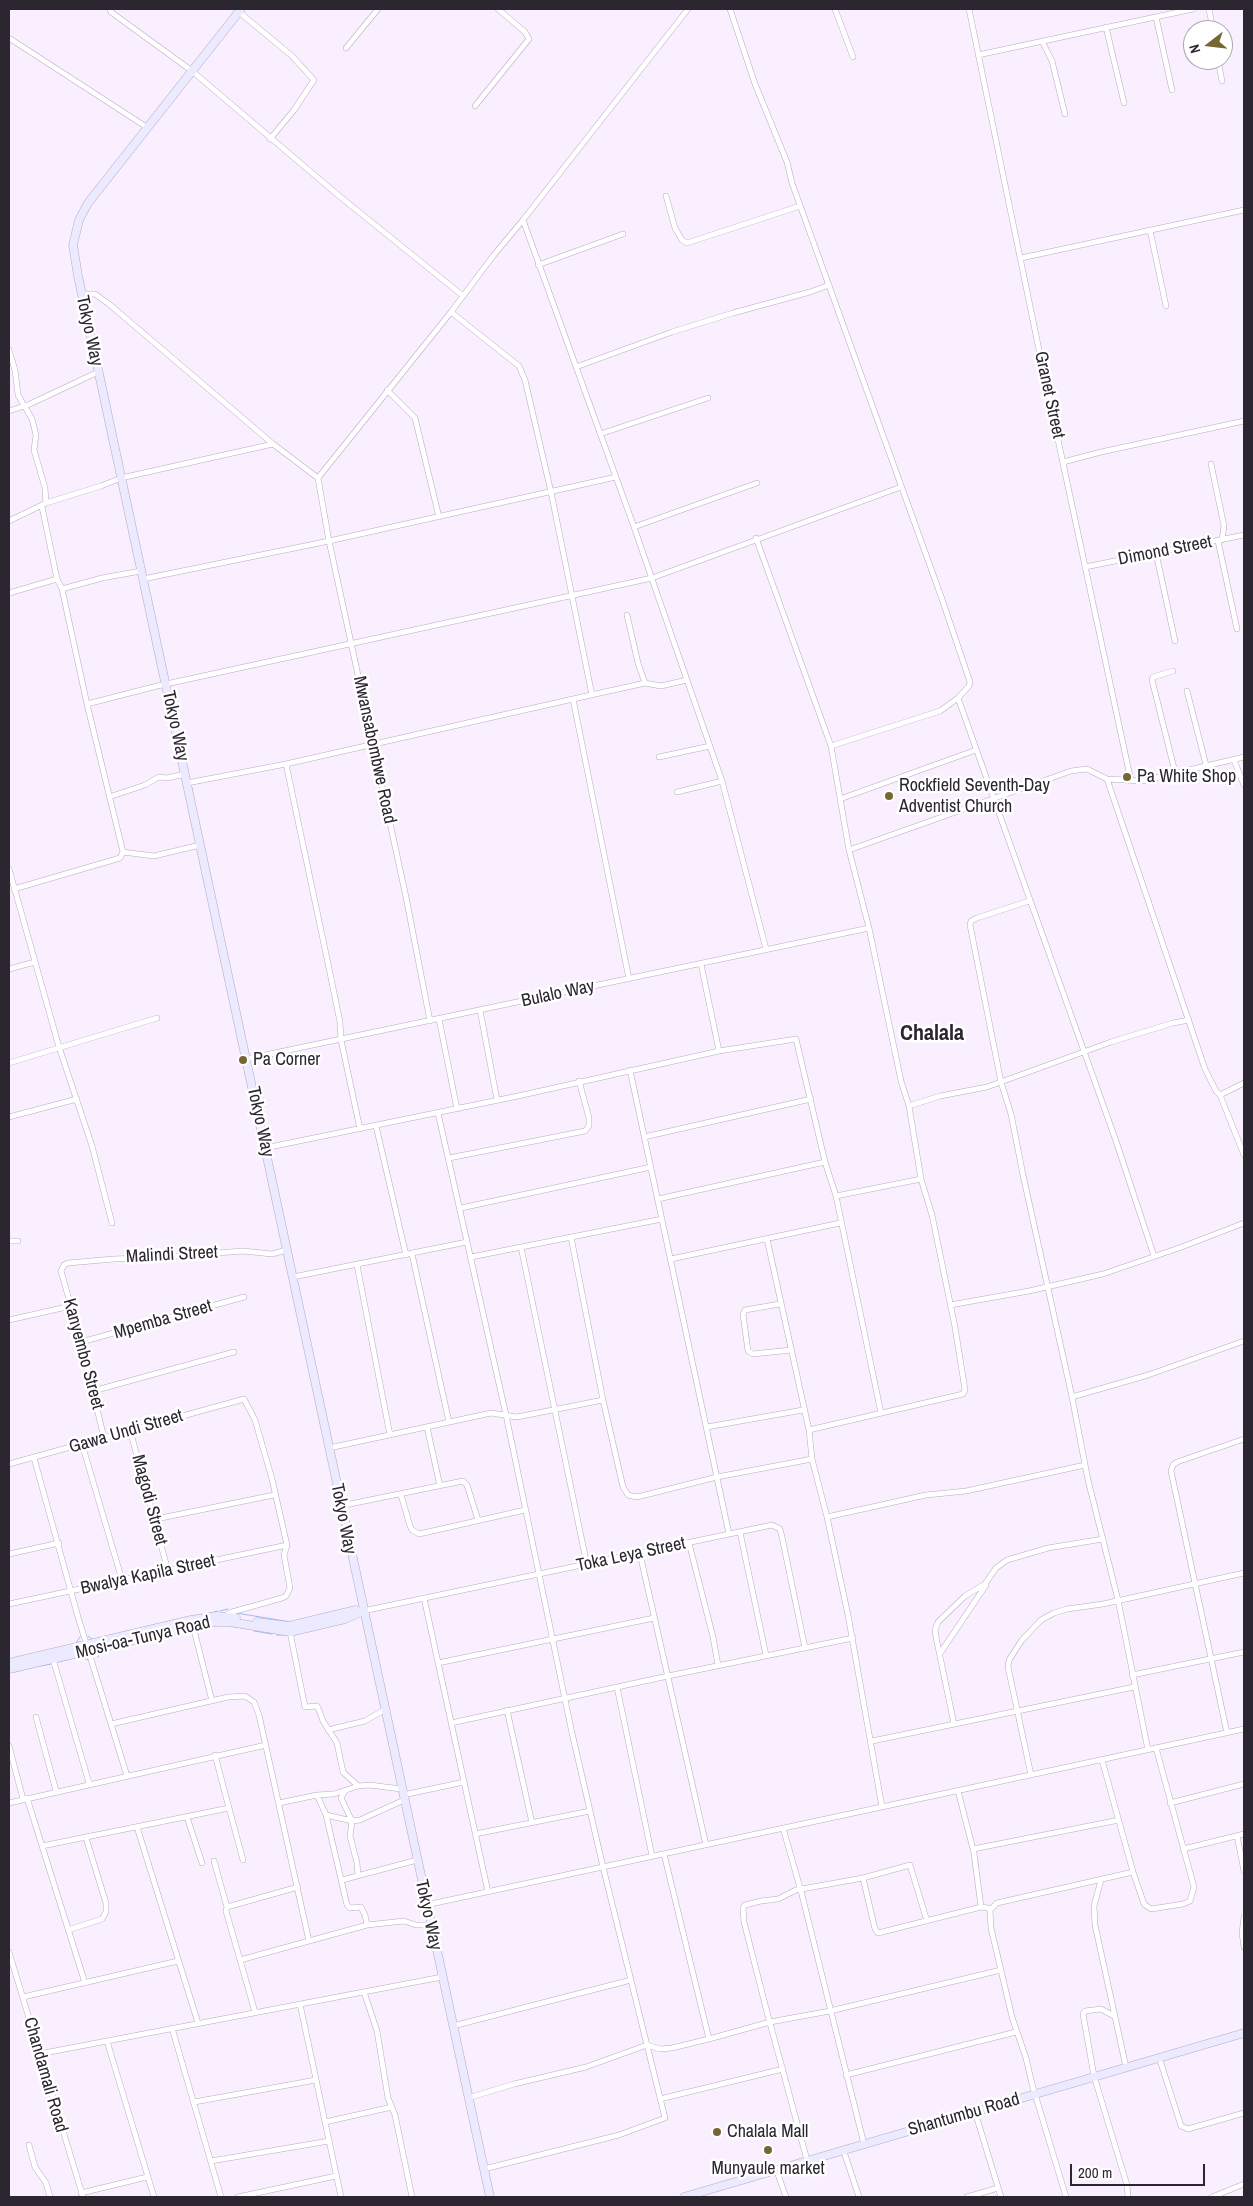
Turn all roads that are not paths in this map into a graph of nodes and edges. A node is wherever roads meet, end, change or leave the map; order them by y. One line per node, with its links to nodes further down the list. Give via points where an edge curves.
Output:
1 (110, 9): 18 (street)
2 (378, 9): 14 (street)
3 (498, 9): 22 (street, via 529,39)
4 (688, 9): 29 (street)
5 (730, 9): 27 (street)
6 (836, 9): 16 (street)
7 (969, 9): 15 (street, Granet Street)
8 (1193, 9): 10 (street)
9 (240, 10): 18 (street, Tokyo Way); 25 (street, via 314,80)
10 (1156, 17): 11 (street); 20 (street)
11 (1106, 28): 13 (street); 21 (street)
12 (9, 38): 24 (street)
13 (1042, 41): 15 (street); 23 (street, via 1052,61)
14 (346, 48)
15 (978, 55): 32 (street, Granet Street)
16 (853, 57)
17 (1220, 70): 19 (street)
18 (192, 71): 24 (street, Tokyo Way); 25 (street)
19 (1222, 81)
20 (1172, 90)
21 (1124, 102)
22 (475, 106)
23 (1065, 114)
24 (148, 128): 35 (street, Tokyo Way, via 88,203 79,220 74,245)
25 (270, 139): 36 (street)
26 (666, 196): 27 (street, via 675,228 687,243)
27 (800, 206): 34 (street)
28 (1244, 210): 30 (street)
29 (523, 220): 33 (street); 36 (street)
30 (1150, 230): 32 (street); 37 (street)
31 (623, 234): 33 (street)
32 (1021, 258): 49 (street, Granet Street)
33 (538, 265): 40 (street)
34 (829, 285): 40 (street, via 672,332); 55 (street)
35 (81, 294): 41 (street, Tokyo Way); 48 (street, via 95,294 110,304)
36 (462, 295): 38 (street)
37 (1166, 306)
38 (451, 312): 42 (street); 56 (street, via 521,369)
39 (9, 350): 44 (street, via 18,395)
40 (576, 367): 47 (street)
41 (98, 372): 44 (street); 52 (street, Tokyo Way)
42 (387, 390): 53 (street); 58 (street, via 415,418)
43 (708, 398): 47 (street)
44 (24, 406): 45 (street); 57 (street, via 36,435 34,450 45,488)
45 (9, 411)
46 (1244, 421): 49 (street)
47 (600, 434): 51 (street)
48 (274, 444): 52 (street); 53 (street)
49 (1063, 462): 66 (street, Granet Street)
50 (1211, 464): 63 (street, via 1224,526)
51 (616, 477): 56 (street); 60 (street)
52 (121, 478): 57 (street); 67 (street, Tokyo Way)
53 (318, 478): 64 (street, Mwansabombwe Road)
54 (757, 483): 60 (street)
55 (901, 487): 62 (street); 84 (street, via 970,682)
56 (551, 492): 58 (street); 73 (street)
57 (44, 505): 59 (street); 69 (street)
58 (439, 517): 64 (street)
59 (9, 521)
60 (634, 527): 68 (street)
61 (1244, 535): 63 (street, Dimond Street)
62 (756, 538): 68 (street); 89 (street)
63 (1220, 540): 65 (street, Dimond Street); 75 (street)
64 (329, 541): 70 (street); 77 (street, Mwansabombwe Road)
65 (1156, 553): 66 (street, Dimond Street); 76 (street)
66 (1085, 567): 100 (street, Granet Street)
67 (141, 571): 70 (street, Tokyo Way); 71 (street)
68 (652, 578): 73 (street); 79 (street)
69 (57, 579): 71 (street); 72 (street)
70 (143, 579): 81 (street, Tokyo Way)
71 (62, 589): 86 (street)
72 (9, 593)
73 (573, 596): 77 (street); 83 (street)
74 (626, 615): 80 (street)
75 (1237, 629)
76 (1175, 641)
77 (351, 644): 81 (street); 87 (street, Mwansabombwe Road)
78 (1173, 671): 96 (street, via 1152,680)
79 (687, 680): 80 (street, via 661,686); 88 (street)
80 (645, 683): 83 (street)
81 (166, 684): 86 (street); 97 (street, Tokyo Way)
82 (1187, 690): 95 (street)
83 (592, 695): 85 (street)
84 (958, 698): 89 (street, via 940,711); 90 (street)
85 (573, 700): 87 (street); 119 (street)
86 (86, 704): 104 (street)
87 (374, 745): 94 (street); 124 (street, Mwansabombwe Road)
88 (710, 746): 91 (street); 99 (street)
89 (831, 746): 105 (street)
90 (976, 750): 105 (street); 106 (street)
91 (659, 757)
92 (1244, 757): 93 (street)
93 (1234, 760): 95 (street); 102 (street)
94 (286, 764): 101 (street); 125 (street, via 340,1022)
95 (1206, 765): 96 (street)
96 (1175, 772): 100 (street)
97 (185, 774): 101 (street, Tokyo Way); 104 (street, via 160,777)
98 (1107, 780): 100 (street); 106 (street, via 1087,769 1071,771); 123 (street)
99 (722, 781): 103 (street); 115 (street)
100 (1131, 781)
101 (187, 783): 107 (street, Tokyo Way)
102 (1244, 785)
103 (677, 792)
104 (109, 797): 109 (street)
105 (840, 799): 108 (street)
106 (993, 800): 108 (street); 113 (street)
107 (200, 845): 109 (street, via 154,856); 129 (street, Tokyo Way)
108 (849, 850): 114 (street)
109 (122, 852): 112 (street, via 120,858)
110 (9, 869): 111 (street)
111 (10, 880): 112 (street)
112 (14, 889): 116 (street)
113 (1029, 902): 128 (street); 133 (street, via 977,918 970,925)
114 (869, 928): 115 (street, Bulalo Way); 139 (street)
115 (766, 949): 117 (street, Bulalo Way)
116 (35, 962): 118 (street); 126 (street)
117 (701, 964): 119 (street, Bulalo Way); 127 (street)
118 (9, 969)
119 (629, 980): 120 (street, Bulalo Way)
120 (480, 1010): 122 (street, Bulalo Way); 138 (street)
121 (157, 1018): 126 (street)
122 (439, 1019): 124 (street, Bulalo Way); 140 (street)
123 (1188, 1020): 128 (street); 135 (street, via 1205,1069)
124 (430, 1021): 125 (street, Bulalo Way)
125 (341, 1040): 129 (street, Bulalo Way); 144 (street)
126 (59, 1047): 130 (street); 136 (street)
127 (719, 1051): 131 (street); 137 (street, via 796,1039)
128 (1083, 1053): 133 (street); 167 (street)
129 (246, 1059): 146 (street, Tokyo Way)
130 (9, 1063)
131 (630, 1070): 132 (street); 145 (street)
132 (579, 1081): 138 (street); 148 (street, via 590,1118 585,1131)
133 (1001, 1082): 139 (street); 173 (street, via 1011,1114)
134 (1244, 1083): 135 (street)
135 (1220, 1095): 147 (street)
136 (77, 1098): 142 (street); 156 (street)
137 (811, 1099): 145 (street); 149 (street)
138 (497, 1100): 140 (street)
139 (909, 1106): 151 (street)
140 (457, 1109): 141 (street)
141 (438, 1113): 143 (street); 148 (street)
142 (9, 1117)
143 (376, 1126): 144 (street); 166 (street)
144 (360, 1129): 146 (street)
145 (644, 1137): 150 (street)
146 (265, 1148): 165 (street, Tokyo Way)
147 (1244, 1155)
148 (448, 1158): 154 (street)
149 (825, 1162): 152 (street); 153 (street)
150 (651, 1167): 153 (street); 154 (street)
151 (922, 1179): 152 (street); 176 (street)
152 (836, 1196): 157 (street)
153 (658, 1199): 155 (street)
154 (461, 1208): 163 (street)
155 (662, 1219): 159 (street); 169 (street)
156 (112, 1223)
157 (840, 1223): 160 (street); 188 (street)
158 (1244, 1223): 167 (street)
159 (571, 1237): 164 (street); 185 (street)
160 (767, 1239): 169 (street); 175 (street)
161 (9, 1241): 162 (street)
162 (18, 1241)
163 (467, 1242): 166 (street); 168 (street)
164 (520, 1247): 168 (street); 186 (street)
165 (287, 1250): 171 (street, Malindi Street, via 272,1254 243,1251 114,1258 68,1263); 172 (street, Tokyo Way)
166 (409, 1254): 170 (street); 190 (street)
167 (1154, 1256): 173 (street)
168 (470, 1257): 189 (street)
169 (671, 1260): 192 (street)
170 (356, 1265): 172 (street); 195 (street)
171 (61, 1271): 177 (street, Kanyembo Street)
172 (293, 1277): 199 (street, Tokyo Way)
173 (1048, 1288): 176 (street); 184 (street)
174 (244, 1297): 180 (street, Mpemba Street)
175 (780, 1304): 181 (street); 181 (street, via 745,1310 748,1351 754,1354)
176 (950, 1304): 188 (street, via 965,1393)
177 (71, 1306): 178 (street); 180 (street, Kanyembo Street)
178 (9, 1320)
179 (1244, 1341): 184 (street, via 1148,1375)
180 (81, 1342): 183 (street, Kanyembo Street)
181 (791, 1350): 187 (street)
182 (234, 1352): 183 (street)
183 (93, 1391): 196 (street, Kanyembo Street)
184 (1072, 1397): 203 (street)
185 (603, 1400): 186 (street); 204 (street, via 623,1487 628,1495 637,1497)
186 (554, 1410): 189 (street); 221 (street)
187 (803, 1410): 192 (street); 194 (street)
188 (881, 1413): 194 (street)
189 (506, 1416): 190 (street, via 495,1413); 209 (street)
190 (449, 1422): 191 (street)
191 (427, 1427): 195 (street); 205 (street)
192 (707, 1427): 204 (street)
193 (130, 1430): 196 (street, Gawa Undi Street); 206 (street, Gawa Undi Street, via 244,1399 255,1420); 211 (street, Magodi Street)
194 (809, 1430): 201 (street)
195 (390, 1435): 199 (street)
196 (104, 1438): 198 (street, Gawa Undi Street)
197 (1244, 1439): 227 (street, via 1173,1465 1171,1471)
198 (82, 1444): 200 (street, Gawa Undi Street); 225 (street)
199 (329, 1448): 208 (street, Tokyo Way)
200 (34, 1458): 202 (street, Gawa Undi Street); 216 (street)
201 (812, 1459): 204 (street); 210 (street)
202 (9, 1464)
203 (1085, 1465): 210 (street); 215 (street)
204 (717, 1477): 214 (street)
205 (440, 1486): 207 (street); 212 (street, via 465,1482)
206 (274, 1494): 211 (street); 218 (street)
207 (401, 1495): 208 (street); 212 (street, via 410,1526 416,1533)
208 (340, 1506): 229 (street, Tokyo Way)
209 (525, 1510): 212 (street); 224 (street)
210 (827, 1517): 240 (street)
211 (156, 1519): 222 (street, Magodi Street)
212 (478, 1520)
213 (740, 1532): 214 (street, Toka Leya Street); 243 (street, Toka Leya Street, via 772,1526 780,1529); 246 (street)
214 (729, 1534): 217 (street, Toka Leya Street)
215 (1103, 1539): 226 (street, via 1048,1548 1007,1560 996,1568); 231 (street)
216 (59, 1543): 219 (street); 228 (street)
217 (689, 1544): 220 (street, Toka Leya Street); 251 (street)
218 (287, 1545): 222 (street, Bwalya Kapila Street); 236 (street, via 284,1555 290,1588 286,1596 232,1612)
219 (9, 1554)
220 (640, 1554): 221 (street, Toka Leya Street); 235 (street)
221 (586, 1565): 224 (street, Toka Leya Street)
222 (168, 1570): 225 (street, Bwalya Kapila Street)
223 (1244, 1573): 227 (street)
224 (538, 1575): 230 (street, Toka Leya Street); 241 (street)
225 (122, 1580): 228 (street, Bwalya Kapila Street)
226 (988, 1582): 245 (street); 245 (street, via 965,1596 936,1624)
227 (1193, 1583): 231 (street); 248 (street)
228 (71, 1591): 232 (street, Bwalya Kapila Street); 242 (street)
229 (359, 1595): 233 (street, Tokyo Way); 234 (street, via 356,1607)
230 (424, 1598): 233 (street, Toka Leya Street); 250 (street)
231 (1118, 1600): 253 (street); 261 (street, via 1054,1612 1041,1620 1022,1640 1008,1666)
232 (9, 1604)
233 (363, 1611): 234 (street, Mosi-oa-Tunya Road); 238 (street, Tokyo Way)
234 (347, 1615): 236 (street, Mosi-oa-Tunya Road, via 289,1626); 238 (street); 239 (street, Mosi-oa-Tunya Road)
235 (654, 1618): 241 (street); 254 (street)
236 (223, 1619): 237 (street, Mosi-oa-Tunya Road); 239 (street, Mosi-oa-Tunya Road); 242 (street, Mosi-oa-Tunya Road, via 192,1620)
237 (193, 1626): 242 (street, Mosi-oa-Tunya Road); 258 (street)
238 (366, 1626): 259 (street, Tokyo Way)
239 (290, 1632): 267 (street, via 305,1706 317,1706)
240 (853, 1638): 243 (street); 269 (street)
241 (553, 1639): 250 (street); 257 (street)
242 (89, 1648): 247 (street, Mosi-oa-Tunya Road); 249 (street, Mosi-oa-Tunya Road); 264 (street)
243 (805, 1648): 246 (street)
244 (1244, 1652): 248 (street)
245 (940, 1653): 265 (street)
246 (766, 1655): 251 (street)
247 (53, 1659): 252 (street, Mosi-oa-Tunya Road); 279 (street)
248 (1211, 1659): 253 (street); 268 (street)
249 (9, 1663)
250 (438, 1663): 263 (street)
251 (718, 1665): 254 (street)
252 (9, 1668)
253 (1132, 1675): 255 (street)
254 (668, 1676): 256 (street); 305 (street)
255 (1134, 1687): 261 (street); 273 (street)
256 (617, 1688): 257 (street); 310 (street)
257 (564, 1698): 260 (street); 293 (street)
258 (212, 1702): 264 (street); 270 (street, via 238,1696 250,1698 257,1707)
259 (384, 1710): 267 (street, via 365,1721); 286 (street, Tokyo Way)
260 (507, 1710): 263 (street); 298 (street)
261 (1019, 1710): 265 (street); 276 (street)
262 (36, 1717): 283 (street)
263 (451, 1723): 278 (street)
264 (111, 1724): 277 (street)
265 (954, 1724): 269 (street)
266 (1244, 1729): 268 (street)
267 (328, 1730): 281 (street, via 337,1743 343,1772)
268 (1227, 1733): 272 (street)
269 (872, 1741): 291 (street)
270 (266, 1745): 274 (street); 290 (street)
271 (9, 1746): 287 (street)
272 (1156, 1748): 273 (street); 288 (street)
273 (1148, 1750): 275 (street)
274 (216, 1755): 277 (street); 292 (street)
275 (1102, 1760): 276 (street); 296 (street)
276 (1031, 1775): 284 (street)
277 (126, 1776): 279 (street)
278 (464, 1782): 286 (street); 301 (street)
279 (89, 1783): 283 (street)
280 (1244, 1784): 288 (street)
281 (358, 1786): 282 (street); 286 (street)
282 (348, 1789): 285 (street); 297 (street, via 341,1798)
283 (56, 1791): 287 (street)
284 (958, 1791): 291 (street); 307 (street)
285 (317, 1795): 290 (street); 294 (street)
286 (402, 1795): 297 (street, via 374,1815); 312 (street, Tokyo Way)
287 (25, 1799): 289 (street); 306 (street)
288 (1170, 1802): 308 (street)
289 (9, 1803)
290 (279, 1804): 322 (street)
291 (882, 1807): 300 (street)
292 (229, 1808): 295 (street); 311 (street)
293 (590, 1811): 298 (street); 315 (street)
294 (326, 1816): 297 (street); 320 (street)
295 (187, 1817): 299 (street); 314 (street)
296 (1119, 1820): 307 (street); 317 (street)
297 (352, 1821): 318 (street, via 350,1836)
298 (532, 1823): 301 (street)
299 (137, 1827): 304 (street); 338 (street)
300 (783, 1828): 305 (street); 323 (street)
301 (475, 1834): 324 (street)
302 (1244, 1834): 303 (street)
303 (1237, 1836): 308 (street); 316 (street)
304 (86, 1838): 306 (street); 333 (street, via 106,1912 102,1919)
305 (706, 1845): 309 (street)
306 (42, 1846): 333 (street)
307 (973, 1849): 327 (street)
308 (1183, 1849): 317 (street, via 1194,1887 1190,1901 1158,1909 1148,1908)
309 (664, 1854): 310 (street); 355 (street)
310 (652, 1856): 315 (street)
311 (243, 1860)
312 (416, 1860): 318 (street); 325 (street, Tokyo Way)
313 (214, 1861): 326 (street)
314 (202, 1862)
315 (603, 1867): 324 (street); 341 (street)
316 (1244, 1871)
317 (1133, 1872): 321 (street)
318 (358, 1875): 320 (street)
319 (863, 1878): 323 (street); 330 (street, via 910,1865); 330 (street, via 874,1929 878,1933)
320 (342, 1880): 331 (street, via 348,1908 361,1907)
321 (1101, 1880): 328 (street, via 997,1903); 348 (street, via 1094,1915)
322 (298, 1887): 326 (street); 334 (street)
323 (801, 1891): 346 (street); 349 (street, via 796,1890 778,1899 760,1900 743,1908)
324 (488, 1892): 325 (street)
325 (426, 1905): 332 (street, Tokyo Way)
326 (227, 1907): 337 (street)
327 (981, 1907): 328 (street); 330 (street)
328 (990, 1910): 339 (street)
329 (1244, 1917): 335 (street)
330 (927, 1921)
331 (367, 1925): 332 (street, via 404,1921); 334 (street)
332 (431, 1926): 340 (street, Tokyo Way)
333 (68, 1930): 342 (street)
334 (309, 1941): 337 (street)
335 (1244, 1946)
336 (9, 1952): 344 (street, Chandamali Road)
337 (240, 1960): 347 (street)
338 (178, 1961): 342 (street); 350 (street)
339 (1001, 1970): 346 (street); 353 (street)
340 (442, 1977): 343 (street); 351 (street, Tokyo Way)
341 (631, 1980): 351 (street); 357 (street)
342 (85, 1983): 344 (street)
343 (364, 1992): 345 (street); 369 (street, via 377,2031)
344 (23, 1997): 358 (street, Chandamali Road)
345 (300, 2004): 347 (street); 364 (street)
346 (830, 2011): 349 (street); 362 (street)
347 (255, 2012): 350 (street)
348 (1114, 2016): 360 (street); 363 (street, via 1101,2009 1082,2014)
349 (770, 2022): 355 (street); 361 (street)
350 (198, 2023): 352 (street)
351 (453, 2026): 366 (street, Tokyo Way)
352 (172, 2028): 356 (street); 368 (street)
353 (1016, 2032): 362 (street); 365 (street)
354 (1244, 2035): 359 (street, Shantumbu Road)
355 (709, 2039): 357 (street, via 672,2048)
356 (107, 2041): 358 (street); 382 (street)
357 (647, 2045): 366 (street, via 586,2067); 367 (street)
358 (39, 2054): 385 (street, Chandamali Road)
359 (1159, 2057): 360 (street, Shantumbu Road); 371 (street, via 1181,2126 1188,2129)
360 (1126, 2067): 363 (street, Shantumbu Road)
361 (783, 2069): 367 (street); 377 (street)
362 (846, 2075): 374 (street)
363 (1094, 2076): 365 (street, Shantumbu Road); 399 (street)
364 (316, 2080): 368 (street); 372 (street)
365 (1035, 2094): 370 (street, Shantumbu Road); 398 (street)
366 (468, 2098): 379 (street, Tokyo Way)
367 (660, 2099): 379 (street, via 665,2118 619,2135)
368 (194, 2102): 378 (street)
369 (392, 2107): 372 (street); 391 (street)
370 (976, 2112): 374 (street, Shantumbu Road); 384 (street)
371 (1244, 2113)
372 (325, 2122): 373 (street)
373 (329, 2141): 378 (street); 381 (street)
374 (864, 2144): 376 (street, Shantumbu Road)
375 (30, 2145): 386 (street, via 35,2166)
376 (843, 2149): 377 (street, Shantumbu Road); 395 (street)
377 (808, 2160): 380 (street, Shantumbu Road)
378 (211, 2162): 388 (street)
379 (484, 2169): 392 (street, Tokyo Way)
380 (776, 2169): 393 (street, Shantumbu Road); 394 (street)
381 (336, 2176): 389 (street); 390 (street)
382 (147, 2177): 385 (street); 387 (street)
383 (1244, 2184): 400 (street)
384 (998, 2188): 396 (street); 397 (street)
385 (82, 2195)
386 (50, 2197)
387 (154, 2197)
388 (221, 2197)
389 (238, 2197)
390 (341, 2197)
391 (412, 2197)
392 (490, 2197)
393 (689, 2197)
394 (786, 2197)
395 (858, 2197)
396 (968, 2197)
397 (1001, 2197)
398 (1066, 2197)
399 (1128, 2197)
400 (1212, 2197)

